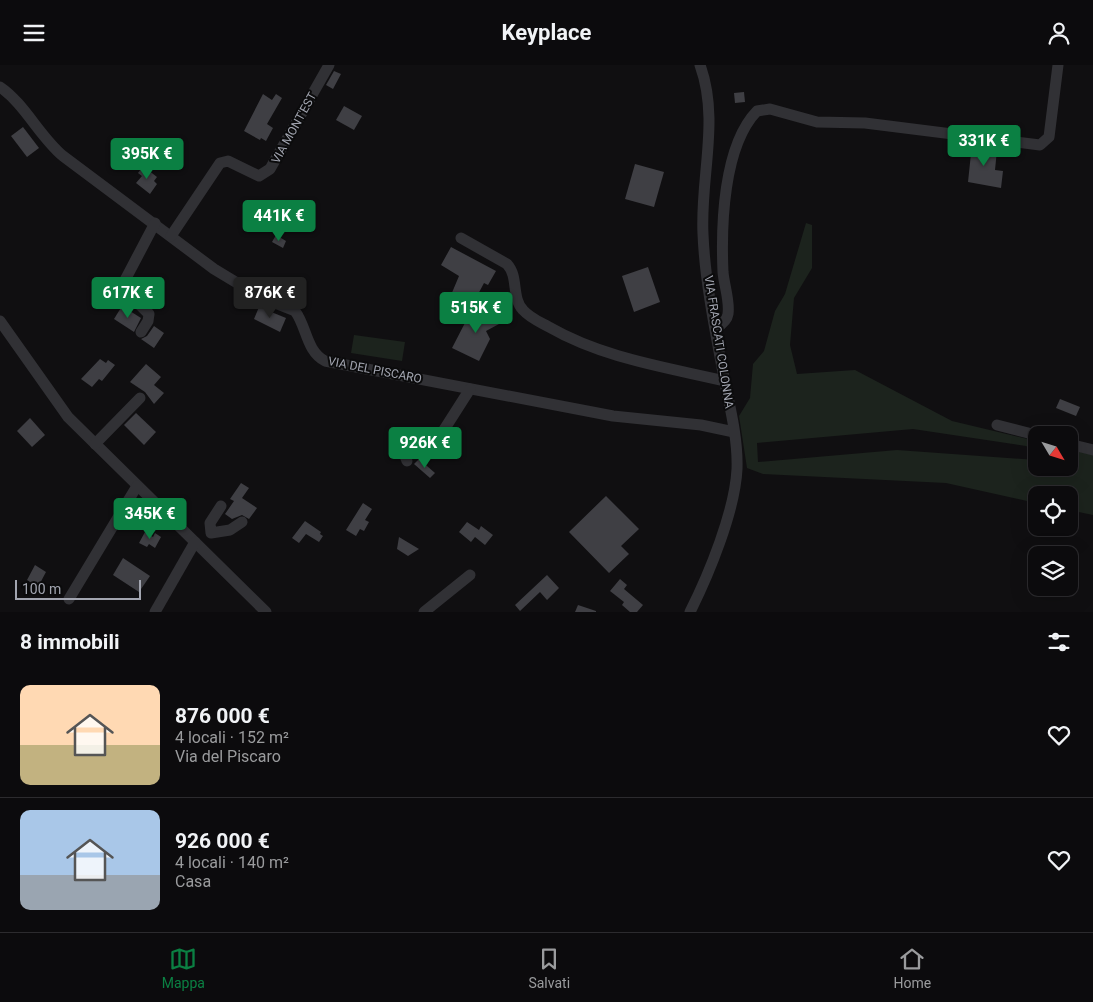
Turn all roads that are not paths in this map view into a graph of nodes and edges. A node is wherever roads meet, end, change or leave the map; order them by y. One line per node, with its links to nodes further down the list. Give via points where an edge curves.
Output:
1 (329, 65): 6 (street, VIA MONT'EST, via 270,169 259,176 228,161 220,163)
2 (700, 65): 9 (street, VIA FRASCATI COLONNA, via 707,88 710,121 703,237)
3 (1058, 65): 9 (street, via 1049,137 1040,145 865,123 818,121 767,109 757,111 741,137 730,171 723,258 728,311 725,321)
4 (0, 87): 5 (street, VIA DEL PISCARO, via 52,147)
5 (155, 223): 6 (street, VIA DEL PISCARO); 10 (street, via 124,282 125,290 149,314)
6 (171, 236): 12 (street, VIA DEL PISCARO, via 214,269 262,298 295,311 316,357)
7 (461, 238): 11 (street, via 507,265 513,274 516,298 522,310 562,334 616,356)
8 (0, 321): 17 (street, via 57,405)
9 (716, 329): 11 (street, VIA FRASCATI COLONNA)
10 (141, 332)
11 (725, 381): 15 (street, VIA FRASCATI COLONNA)
12 (470, 389): 15 (street, VIA DEL PISCARO, via 613,416 701,425); 20 (street, via 433,447 408,453 405,455)
13 (140, 398): 17 (street)
14 (997, 425): 16 (street)
15 (734, 432): 31 (street, VIA FRASCATI COLONNA, via 737,467 734,499)
16 (1028, 433)
17 (95, 444): 21 (street)
18 (1078, 446): 19 (street)
19 (1093, 450)
20 (407, 461)
21 (137, 485): 25 (street); 27 (street)
22 (221, 506): 24 (street, via 210,523)
23 (242, 522): 24 (street, via 230,530)
24 (211, 533): 25 (street)
25 (197, 544): 28 (street); 29 (street)
26 (470, 575): 30 (street)
27 (69, 599)
28 (154, 612)
29 (266, 612)
30 (424, 612)
31 (690, 612)

